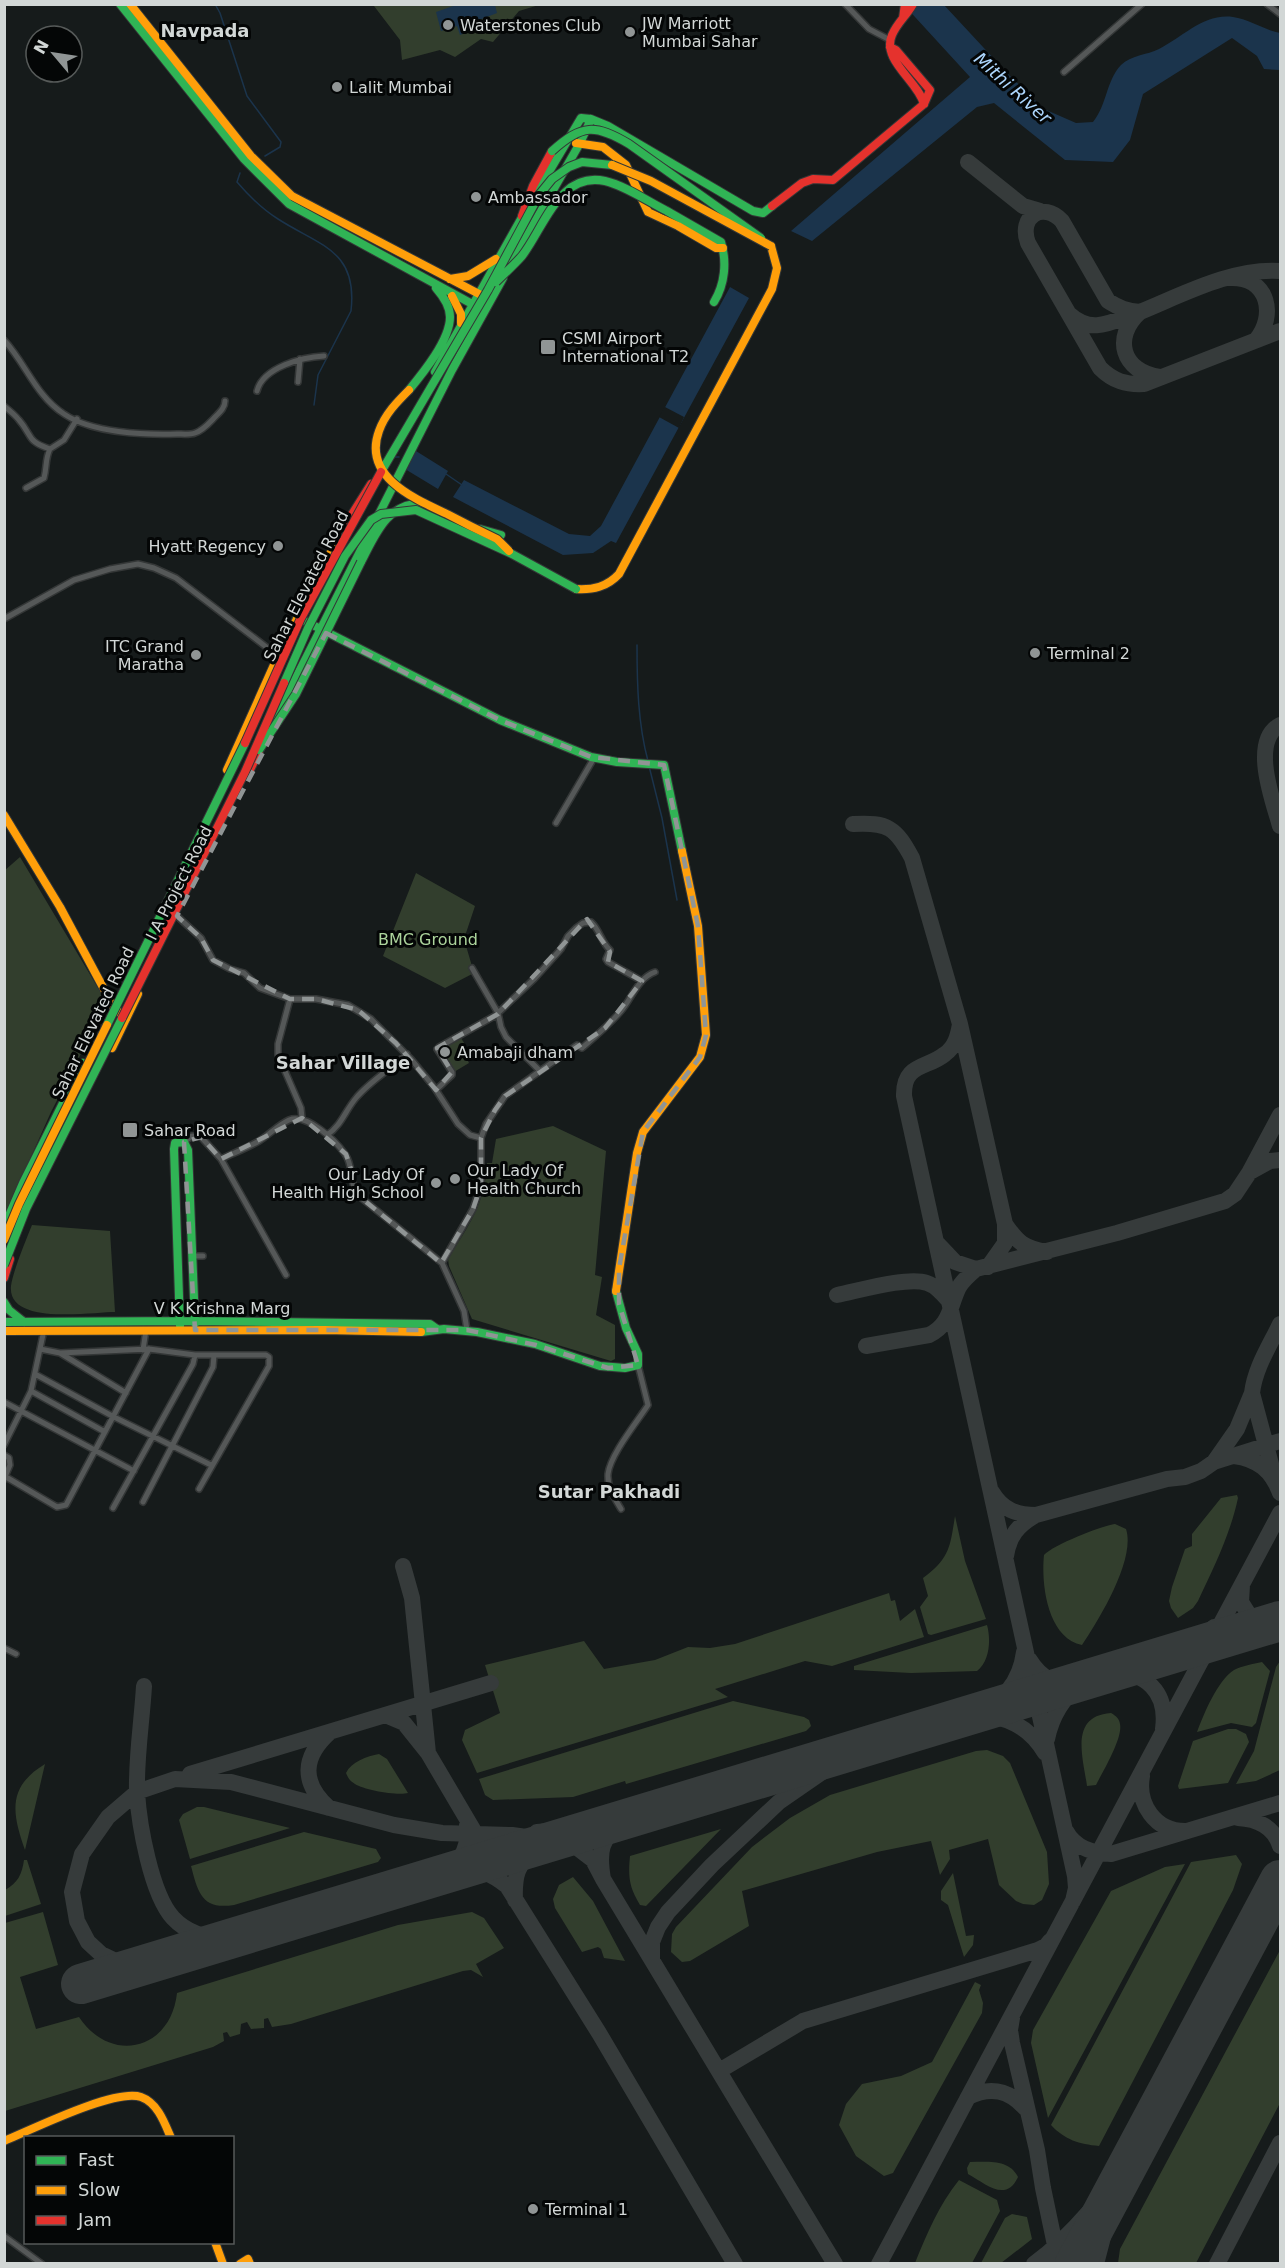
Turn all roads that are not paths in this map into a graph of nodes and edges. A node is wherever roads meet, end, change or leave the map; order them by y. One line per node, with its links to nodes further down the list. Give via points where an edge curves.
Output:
1 (845, 4): 8 (street)
2 (913, 4): 6 (main road)
3 (1142, 4): 9 (street)
4 (1268, 4): 7 (street)
5 (128, 6): 18 (main road, via 250,156 292,196); 19 (main road, via 244,159 289,204)
6 (905, 12): 8 (main road)
7 (1281, 14)
8 (890, 44): 11 (main road, via 930,90 924,104 833,180 802,183 763,213 753,211)
9 (1064, 72)
10 (591, 119): 11 (main road); 12 (main road, I A Project Road); 13 (main road, via 581,118)
11 (611, 128): 12 (main road)
12 (581, 140): 13 (main road); 16 (main road, via 603,147 626,165 648,212 716,248); 23 (main road, I A Project Road)
13 (566, 145): 14 (main road)
14 (520, 220): 15 (main road, bridge, via 552,151 569,135 596,128 629,144); 17 (main road)
15 (771, 246): 20 (main road, Sahar Elevated Road, bridge, via 618,166 582,162 552,179 539,195); 39 (main road, Sahar Elevated Road, bridge, via 778,275 772,289 619,574 599,588 576,589)
16 (723, 248): 20 (main road, bridge, via 716,237 604,181 580,182 568,189 522,255); 24 (main road, via 722,289)
17 (499, 258): 18 (main road, via 468,276); 22 (main road)
18 (449, 279): 22 (main road)
19 (428, 281): 21 (main road); 39 (main road, bridge, via 444,296 449,326 432,360 389,411 378,432 378,463 405,494 497,539)
20 (488, 290): 48 (main road, Sahar Elevated Road, bridge, via 349,528 307,608)
21 (449, 292): 25 (main road); 27 (main road, via 459,306)
22 (477, 293): 23 (main road); 25 (main road)
23 (490, 300): 26 (main road, I A Project Road)
24 (714, 302)
25 (472, 304): 26 (main road); 27 (main road)
26 (484, 311): 42 (main road, I A Project Road)
27 (460, 325): 40 (main road, bridge, via 393,452 361,498)
28 (4, 340): 35 (street, via 36,388 66,416)
29 (324, 356): 30 (street)
30 (300, 359): 31 (street); 32 (street, via 270,374)
31 (298, 382)
32 (257, 391)
33 (225, 400): 35 (street, via 225,406 207,426 194,434 138,435)
34 (4, 406): 36 (street, via 21,421 30,439)
35 (76, 419): 36 (street, via 64,440)
36 (50, 449): 37 (street, via 44,478)
37 (26, 488)
38 (501, 535): 45 (main road, bridge, via 430,504 412,502 388,517 360,562 296,694)
39 (512, 554): 45 (main road, Sahar Elevated Road, bridge, via 416,510 381,514 371,520 345,556 308,628)
40 (297, 617): 42 (main road); 43 (main road)
41 (4, 620): 43 (street, via 74,580 138,564 176,578)
42 (319, 629): 44 (main road, via 500,720); 49 (main road, I A Project Road)
43 (278, 656): 48 (main road)
44 (594, 758): 47 (street); 90 (main road, via 664,765 698,926 706,1035 700,1057 643,1132 637,1153 616,1288 626,1328 638,1354)
45 (245, 772): 70 (main road, Sahar Elevated Road, bridge, via 32,1198)
46 (4, 815): 54 (main road, via 60,907)
47 (556, 823)
48 (171, 894): 54 (main road); 66 (main road, Sahar Elevated Road, bridge)
49 (177, 916): 53 (street, via 201,938 213,960 244,973 260,988); 56 (main road, I A Project Road)
50 (472, 968): 55 (street)
51 (655, 972): 52 (street)
52 (642, 981): 55 (street, via 608,962 610,950 600,940 597,928 591,922 583,923); 58 (street, via 605,1028 582,1048 577,1045)
53 (290, 999): 57 (street, via 348,1005 381,1027); 60 (street, via 278,1055)
54 (113, 1006): 56 (main road); 65 (main road)
55 (498, 1014): 58 (street, via 506,1037); 59 (street, via 437,1049 452,1075)
56 (126, 1019): 72 (main road, I A Project Road, via 29,1210)
57 (407, 1054): 59 (street); 61 (street, via 364,1089 340,1124)
58 (540, 1071): 62 (street, via 505,1096 486,1124)
59 (436, 1090): 62 (street, via 458,1124 470,1135)
60 (302, 1118): 61 (street); 64 (street, via 289,1120 260,1141)
61 (327, 1135): 69 (street, via 346,1154 351,1181 360,1197)
62 (482, 1138): 69 (street, via 482,1185)
63 (184, 1142): 64 (street, via 192,1136 201,1137); 67 (main road, via 188,1150); 74 (main road, via 175,1143 174,1149)
64 (221, 1159): 71 (street)
65 (4, 1227)
66 (4, 1240)
67 (193, 1256): 68 (street); 75 (main road)
68 (203, 1256)
69 (442, 1263): 82 (street, via 464,1311)
70 (4, 1265)
71 (286, 1275)
72 (4, 1278)
73 (4, 1302): 77 (main road)
74 (180, 1321): 75 (main road, V K Krishna Marg); 77 (main road, V K Krishna Marg); 84 (main road)
75 (194, 1321): 78 (main road, V K Krishna Marg); 81 (main road)
76 (4, 1322): 77 (main road, V K Krishna Marg)
77 (24, 1322)
78 (319, 1325): 81 (main road, V K Krishna Marg); 82 (main road, V K Krishna Marg, via 430,1332)
79 (44, 1330): 80 (main road, V K Krishna Marg); 83 (main road, V K Krishna Marg); 85 (street)
80 (146, 1330): 84 (main road, V K Krishna Marg); 86 (street)
81 (195, 1330): 84 (main road, V K Krishna Marg)
82 (467, 1330): 90 (main road, V K Krishna Marg, via 536,1345 608,1368)
83 (4, 1331)
84 (180, 1331)
85 (40, 1349): 87 (street); 91 (street)
86 (146, 1349): 87 (street); 88 (street); 93 (street)
87 (60, 1353): 93 (street)
88 (195, 1355): 89 (street); 98 (street)
89 (214, 1355): 100 (street, via 213,1367); 103 (street, via 269,1357 268,1366)
90 (638, 1365): 109 (street, via 648,1405 616,1453 608,1474 611,1493)
91 (35, 1374): 92 (street); 96 (street)
92 (31, 1391): 95 (street); 97 (street)
93 (126, 1393): 96 (street)
94 (4, 1402): 95 (street)
95 (22, 1410): 99 (street); 101 (street)
96 (114, 1417): 97 (street); 98 (street)
97 (105, 1432): 101 (street)
98 (153, 1436): 100 (street); 104 (street)
99 (4, 1445)
100 (172, 1446): 103 (street); 107 (street)
101 (95, 1449): 104 (street); 105 (street, via 66,1505 61,1507)
102 (4, 1455): 105 (street, via 10,1465)
103 (212, 1465): 106 (street)
104 (134, 1471): 108 (street)
105 (5, 1478)
106 (199, 1489)
107 (143, 1502)
108 (113, 1508)
109 (621, 1509)
110 (4, 1648): 111 (street)
111 (16, 1654)
112 (170, 2136): 113 (main road, via 158,2110 133,2095 95,2104)
113 (4, 2141)
114 (4, 2236): 116 (street)
115 (216, 2244): 117 (main road)
116 (42, 2264)
117 (223, 2264)
118 (240, 2264): 119 (main road, via 248,2259)
119 (249, 2264)

